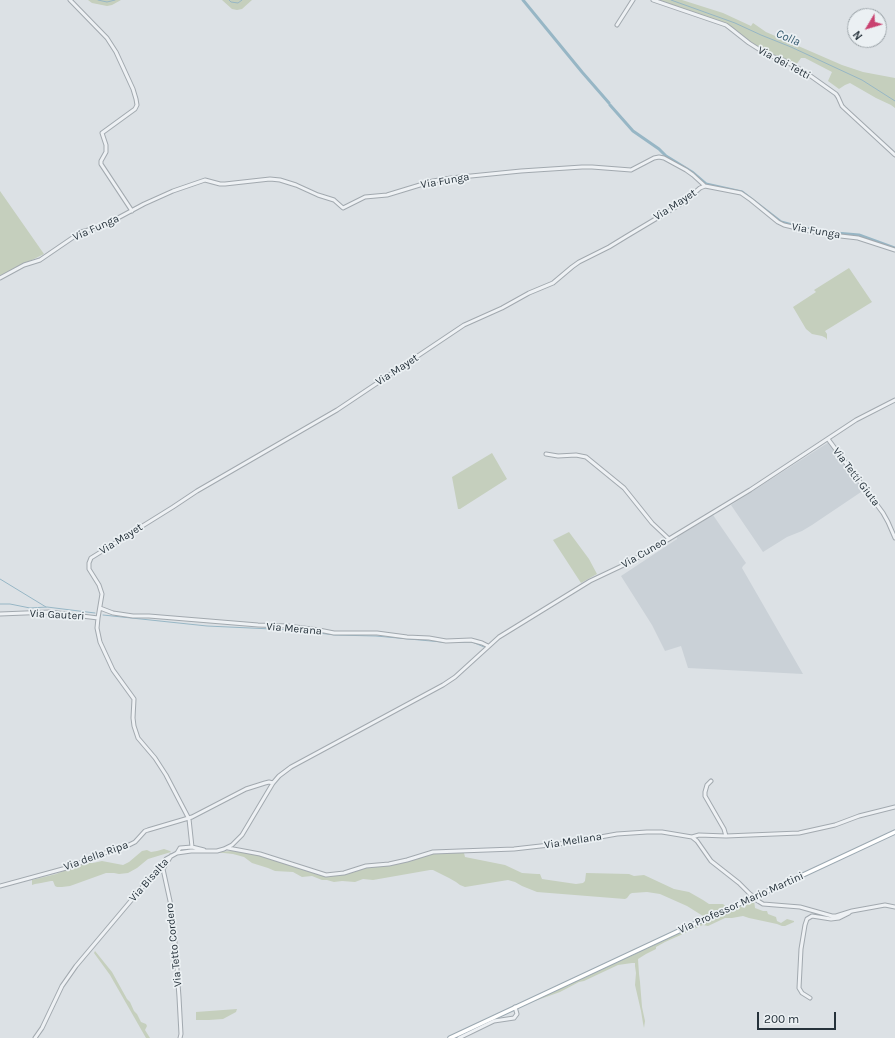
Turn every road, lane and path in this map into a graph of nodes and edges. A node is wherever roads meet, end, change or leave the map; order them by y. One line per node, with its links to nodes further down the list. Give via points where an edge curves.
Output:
1 (70, 0): 7 (street, via 107,38 116,52 136,99 135,109 102,133 106,152 101,161)
2 (633, 0): 4 (street)
3 (654, 0): 5 (street, Via dei Tetti, via 726,25 768,55 805,72 836,94 842,106)
4 (617, 25)
5 (895, 155)
6 (706, 186): 7 (street, Via Funga, via 686,170 659,157 630,170 582,167 451,178 387,195 365,197 343,208 334,200 280,180 226,184 205,180); 8 (street, Via Funga, via 741,193 784,225 823,234 858,238); 15 (street, Via Mayet, via 609,247 575,264 553,283 464,325 337,410 197,491)
7 (132, 211): 9 (street, Via Funga, via 103,226 81,232 40,260 24,265)
8 (895, 250)
9 (1, 278)
10 (895, 400): 11 (street, Via Cuneo)
11 (828, 439): 13 (street, Via Tetti Giuta, via 883,513); 14 (street, Via Cuneo)
12 (546, 454): 14 (street, via 586,457 624,488 652,523)
13 (895, 538)
14 (669, 539): 19 (street, Via Cuneo, via 578,588)
15 (91, 558): 16 (street, Via Gauteri, via 89,569 102,594)
16 (100, 608): 18 (street, Via Gauteri); 19 (street, Via Merana, via 133,616 288,626 334,633 376,633 446,641 471,640)
17 (0, 614): 18 (street, Via Gauteri, via 50,612)
18 (98, 618): 23 (street, via 102,649 113,670 134,699 133,718 138,738 166,775)
19 (488, 646): 21 (street, Via Cuneo, via 449,681 291,767)
20 (711, 781): 25 (street, via 707,785 705,796)
21 (273, 783): 23 (street, Via della Ripa, via 246,789); 28 (street, via 242,835)
22 (895, 807): 25 (street, Via Mellana, via 799,833)
23 (188, 818): 27 (street); 34 (street, Via della Ripa, via 145,831 129,845 70,866)
24 (895, 832): 38 (main road, Via Professor Mario Martini)
25 (726, 836): 26 (street, Via Mellana)
26 (692, 837): 28 (street, Via Mellana, via 662,832 641,832 514,849 441,851 389,864 326,875 260,854); 36 (street, bridge, via 711,861 763,904 800,907 832,916)
27 (192, 847): 29 (street); 30 (street, via 180,848)
28 (228, 848): 29 (street, Via Bisalta)
29 (206, 851): 30 (street, Via Bisalta)
30 (177, 853): 31 (street, Via Bisalta)
31 (171, 856): 32 (street); 33 (street, Via Bisalta)
32 (163, 869): 33 (street); 40 (street, Via Tetto Cordero, via 174,929)
33 (150, 879): 39 (street, Via Bisalta, via 76,966 62,986)
34 (0, 886)
35 (895, 907): 36 (street, via 885,905)
36 (852, 911): 37 (street, via 838,918 812,916 807,919 801,949 799,988)
37 (810, 998)
38 (515, 1007): 41 (main road, Via Professor Mario Martini); 42 (street, via 517,1014 514,1018 494,1021)
39 (35, 1038)
40 (180, 1038)
41 (450, 1038)
42 (459, 1038)

